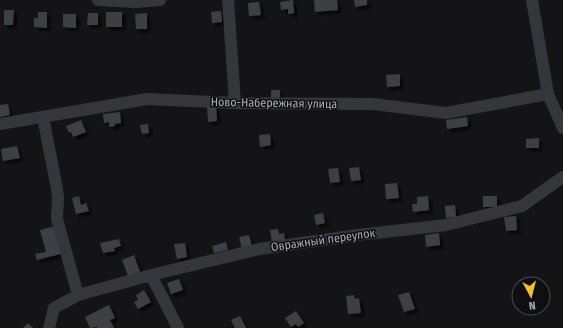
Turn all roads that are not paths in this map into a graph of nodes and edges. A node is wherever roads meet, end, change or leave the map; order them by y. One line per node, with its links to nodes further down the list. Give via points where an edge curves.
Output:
1 (98, 0): 2 (street)
2 (160, 0)
3 (228, 0): 6 (street)
4 (532, 0): 5 (street)
5 (548, 94): 6 (street, Ново-Набережная улица, via 446,113 373,104); 9 (street)
6 (235, 102): 7 (street, Ново-Набережная улица, via 147,99)
7 (42, 117): 8 (street, Ново-Набережная улица); 12 (street, via 57,189 57,219)
8 (0, 124)
9 (563, 128)
10 (563, 178): 11 (street, Овражный переулок, via 522,206 446,225 259,249)
11 (151, 275): 12 (street, Овражный переулок); 14 (street)
12 (78, 295): 13 (street, Овражный переулок, via 54,308)
13 (49, 328)
14 (178, 328)

